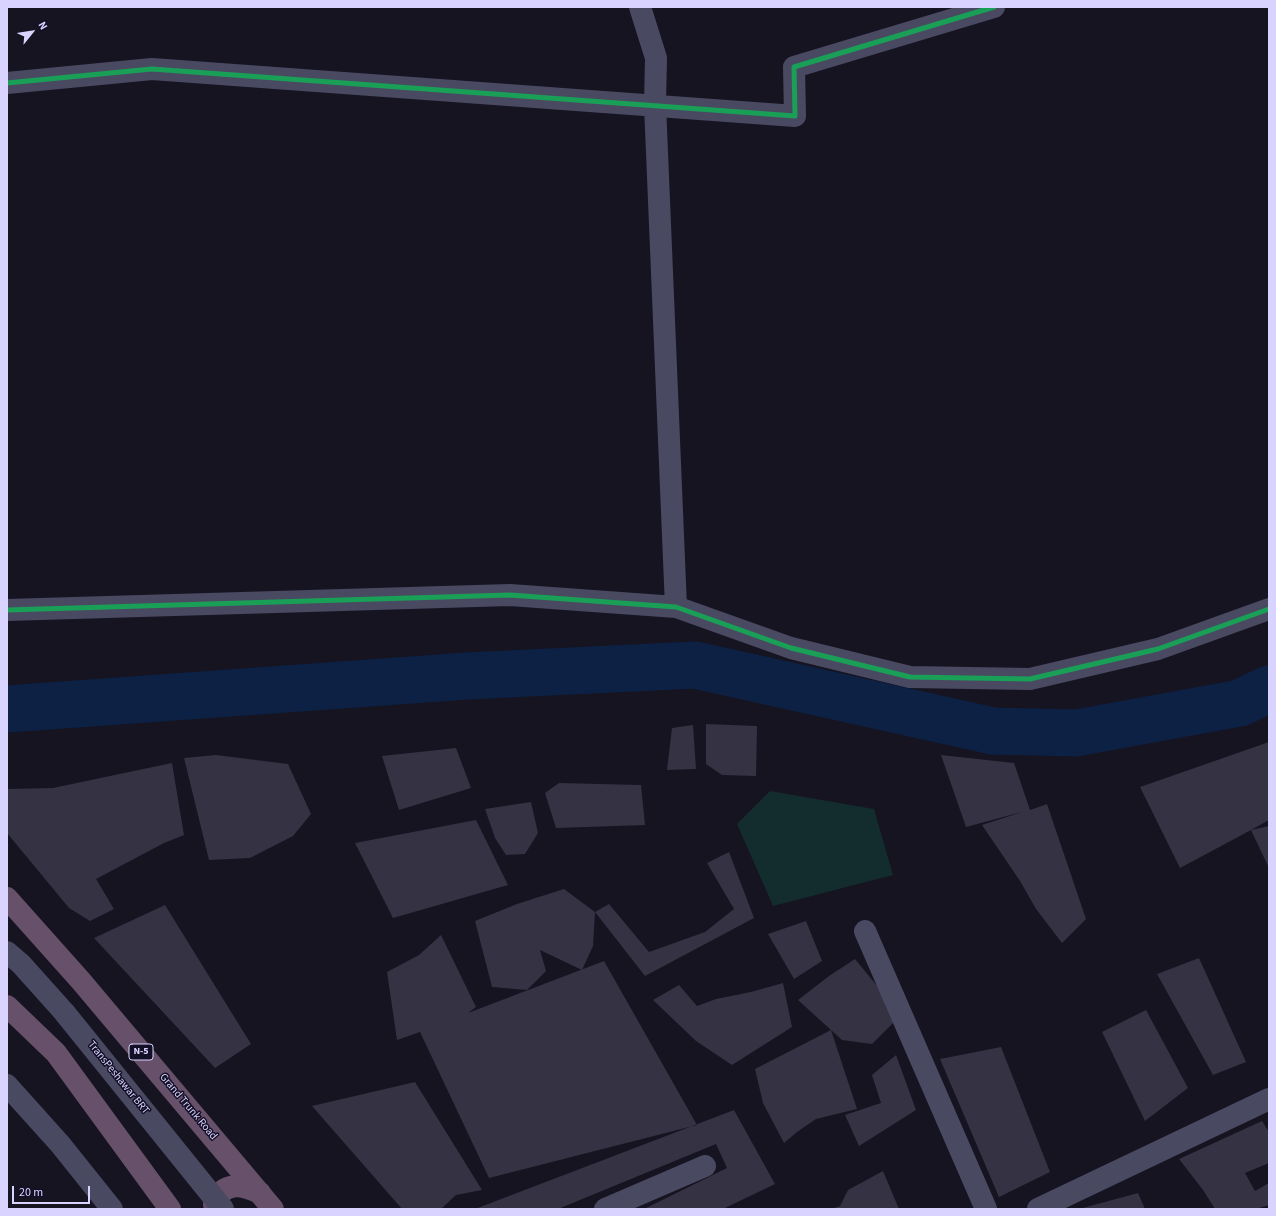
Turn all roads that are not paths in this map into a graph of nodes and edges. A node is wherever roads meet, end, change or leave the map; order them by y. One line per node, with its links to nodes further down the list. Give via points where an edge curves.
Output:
1 (640, 7): 4 (street, via 656,58)
2 (994, 7): 4 (street, via 794,67 795,116)
3 (7, 83): 4 (street, via 152,69)
4 (655, 105): 5 (street)
5 (676, 607): 6 (street, via 791,648 910,677 1030,679 1158,649); 7 (street, via 510,595)
6 (1269, 608)
7 (7, 610)
8 (7, 898): 15 (highway, Grand Trunk Road / N-5, via 81,981)
9 (865, 931): 21 (street)
10 (7, 952): 19 (street, TransPeshawar BRT, bridge, via 64,1012)
11 (7, 1006): 17 (highway, via 56,1053)
12 (7, 1085): 16 (street, via 60,1144)
13 (1269, 1099): 22 (street)
14 (705, 1166): 20 (street)
15 (267, 1201): 18 (highway, via 244,1186 233,1186 221,1192 214,1204)
16 (112, 1209)
17 (170, 1209)
18 (215, 1209)
19 (223, 1209)
20 (606, 1209)
21 (986, 1209)
22 (1038, 1209)

